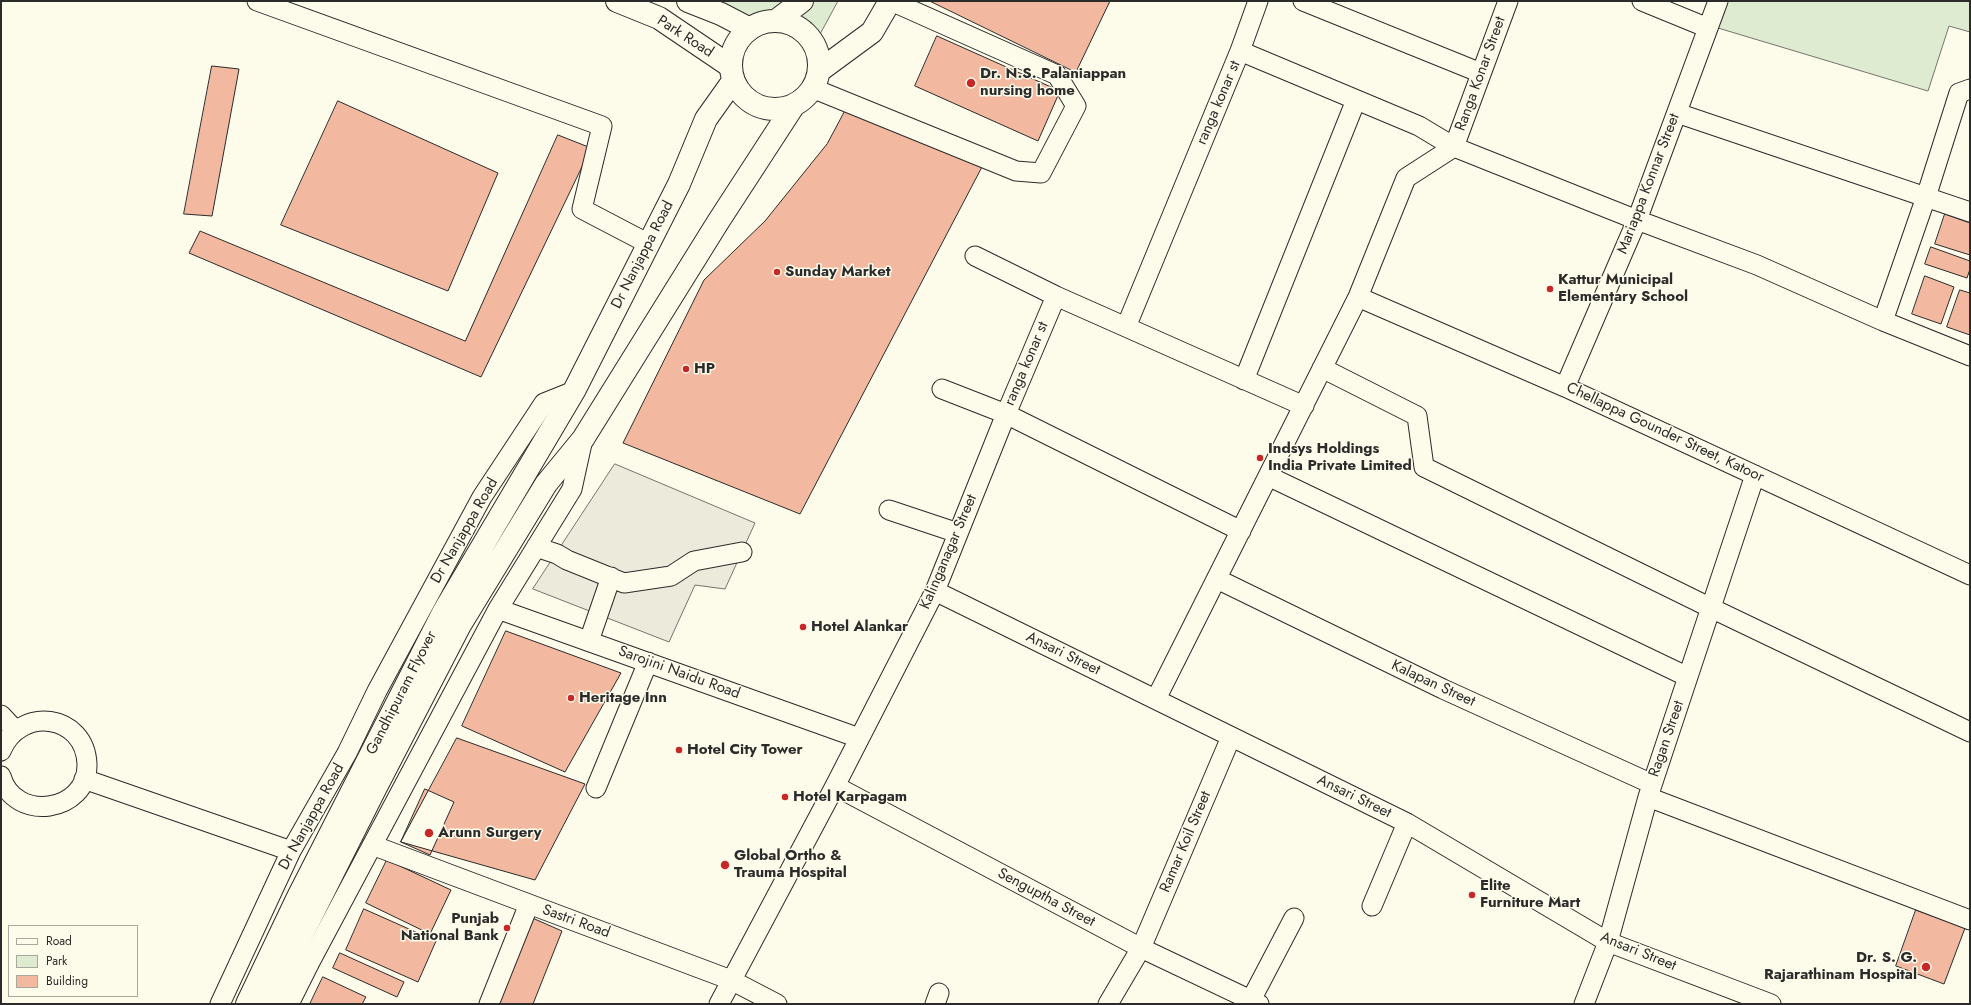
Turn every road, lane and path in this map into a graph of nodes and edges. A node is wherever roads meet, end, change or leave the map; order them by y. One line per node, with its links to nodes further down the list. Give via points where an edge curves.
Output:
1 (257, 1): 26 (street, via 602,126 582,209)
2 (617, 1): 16 (main road, Park Road, via 659,18)
3 (688, 1): 12 (main road)
4 (802, 1): 11 (main road)
5 (890, 1): 17 (main road, via 872,32); 17 (street, via 1057,75 1076,106 1041,173 1016,170)
6 (1258, 1): 14 (street)
7 (1303, 1): 15 (street)
8 (1508, 1): 15 (street, Ranga Konar Street)
9 (1642, 1): 13 (street)
10 (1718, 1): 13 (street, Mariappa Konnar Street)
11 (777, 20): 12 (main road, via 762,22); 17 (main road, via 804,31 813,43 819,56)
12 (748, 28): 16 (main road, via 738,39 732,52)
13 (1708, 28): 21 (street, Mariappa Konnar Street)
14 (1240, 52): 19 (street, ranga konar st); 31 (street, ranga konar st)
15 (1481, 73): 22 (street, Ranga Konar Street)
16 (731, 74): 20 (main road, via 740,93 751,103 765,108 780,109); 26 (main road, Dr Nanjappa Road, via 706,119 679,184)
17 (816, 80): 20 (main road, via 806,97)
18 (1970, 89): 23 (street, via 1959,93)
19 (1356, 100): 22 (street, ranga konar st, via 1419,126); 34 (street)
20 (794, 105): 40 (main road)
21 (1677, 113): 23 (street); 25 (street, Mariappa Konnar Street)
22 (1454, 147): 25 (street, ranga konar st); 29 (street, via 1406,178)
23 (1926, 197): 24 (street); 30 (street)
24 (1970, 212)
25 (1638, 220): 30 (street, ranga konar st, via 1758,264); 35 (street, Mariappa Konnar Street)
26 (647, 243): 37 (main road, Dr Nanjappa Road)
27 (974, 256): 28 (street)
28 (1056, 296): 31 (street); 39 (street, ranga konar st)
29 (1358, 297): 33 (street); 35 (street, Chellappa Gounder Street, Katoor)
30 (1883, 321): 32 (street, ranga konar st)
31 (1126, 327): 34 (street)
32 (1970, 356)
33 (1322, 368): 38 (street); 52 (street, via 1417,416 1424,466)
34 (1244, 380): 38 (street)
35 (1565, 387): 41 (street, Chellappa Gounder Street, Katoor)
36 (942, 388): 39 (street)
37 (574, 391): 71 (street, Dr Nanjappa Road, via 544,403 482,497 388,670 347,753); 81 (main road, Gandhipuram Flyover, via 444,611 298,896)
38 (1304, 406): 42 (street)
39 (1006, 414): 44 (street); 45 (street, Kalinganagar Street)
40 (583, 439): 46 (street, via 572,489); 82 (main road, Gandhipuram Flyover, via 546,484 460,625 374,789)
41 (1755, 475): 48 (street, Chellappa Gounder Street, Katoor); 52 (street, Ragan Street)
42 (1268, 476): 44 (street); 56 (street)
43 (889, 510): 45 (street)
44 (1241, 531): 50 (street)
45 (958, 533): 51 (street, Kalinganagar Street)
46 (536, 547): 49 (street); 53 (street)
47 (742, 552): 49 (street, via 694,561 671,576 624,583)
48 (1970, 575)
49 (611, 577): 54 (street)
50 (1217, 579): 57 (street); 68 (street, Kalapan Street)
51 (935, 591): 57 (street, Ansari Street); 62 (street, Kalinganagar Street)
52 (1711, 608): 56 (street, Ragan Street); 60 (street)
53 (498, 609): 54 (street, Sarojini Naidu Road); 70 (street)
54 (589, 641): 55 (street, Sarojini Naidu Road)
55 (648, 662): 62 (street, Sarojini Naidu Road); 67 (street)
56 (1688, 677): 68 (street, Ragan Street)
57 (1156, 699): 61 (street, Ansari Street)
58 (1, 716): 59 (street)
59 (15, 730): 63 (street, via 5,740); 64 (street, via 27,723 41,720 55,722 68,728 78,738 85,751 87,765)
60 (1970, 732)
61 (1232, 736): 69 (street, Ansari Street); 77 (street, Ramar Koil Street)
62 (859, 738): 66 (street, Kalinganagar Street)
63 (1, 751)
64 (84, 779): 65 (street, via 77,792 52,807 37,807 23,803 11,794); 71 (street)
65 (2, 780)
66 (835, 786): 77 (street, Senguptha Street); 78 (street, Kalinganagar Street)
67 (596, 788)
68 (1650, 790): 75 (street); 76 (street, Ragan Street)
69 (1407, 823): 73 (street); 76 (street, Ansari Street)
70 (372, 845): 72 (street, Sastri Road); 83 (street)
71 (291, 851): 80 (street, Dr Nanjappa Road)
72 (529, 904): 78 (street, Sastri Road); 84 (street)
73 (1372, 906)
74 (1294, 918): 79 (street)
75 (1970, 920)
76 (1608, 942): 88 (street, Ragan Street); 89 (street, Ansari Street)
77 (1141, 948): 79 (street, Senguptha Street); 87 (street, Ramar Koil Street)
78 (731, 980): 85 (street, Kalinganagar Street); 86 (street, Sastri Road)
79 (1255, 1002)
80 (220, 1004)
81 (247, 1004)
82 (267, 1004)
83 (289, 1004)
84 (489, 1004)
85 (719, 1004)
86 (777, 1004)
87 (1108, 1004)
88 (1584, 1004)
89 (1771, 1004)

